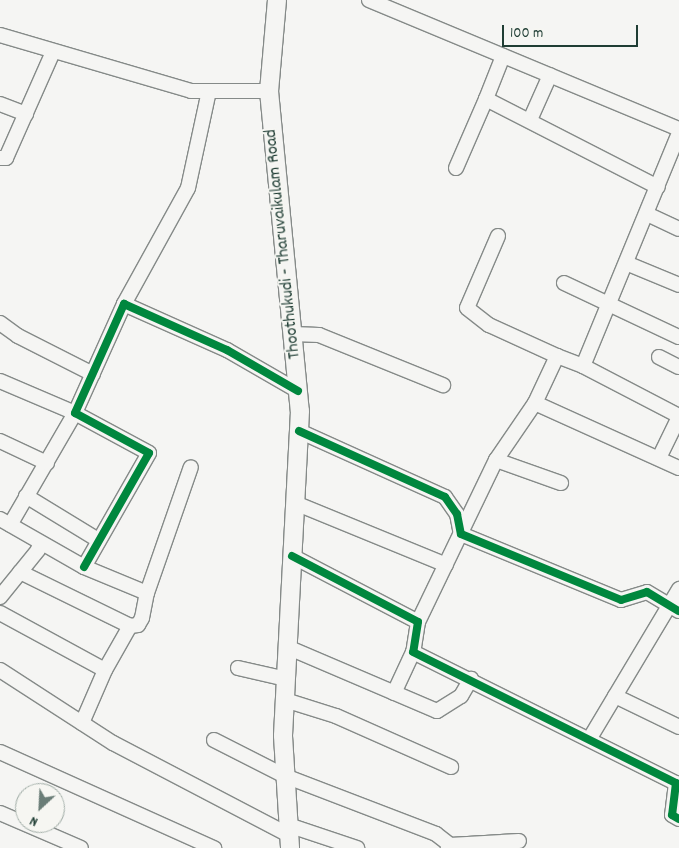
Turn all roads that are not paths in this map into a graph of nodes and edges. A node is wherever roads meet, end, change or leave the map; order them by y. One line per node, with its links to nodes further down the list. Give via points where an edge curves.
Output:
1 (277, 0): 7 (main road, Thoothukudi - Tharuvaikulam Road)
2 (369, 0): 5 (street)
3 (0, 35): 4 (street)
4 (53, 52): 8 (street, via 191,91); 11 (street)
5 (503, 56): 6 (street); 9 (street)
6 (550, 76): 12 (street); 13 (street)
7 (269, 90): 8 (street); 27 (main road, Thoothukudi - Tharuvaikulam Road)
8 (209, 91): 25 (street, via 188,188)
9 (486, 99): 12 (street); 16 (street)
10 (0, 104): 11 (street)
11 (26, 114): 15 (street, via 6,158)
12 (530, 120): 17 (street)
13 (679, 129)
14 (679, 133): 17 (street)
15 (0, 158)
16 (456, 168)
17 (658, 186): 18 (street)
18 (647, 214): 19 (street); 21 (street)
19 (679, 228)
20 (498, 236): 29 (street, via 467,308 489,325)
21 (626, 263): 23 (street); 24 (street)
22 (564, 283): 24 (street)
23 (679, 285)
24 (609, 303): 28 (street); 31 (street)
25 (124, 304): 33 (street); 36 (street, via 227,350)
26 (0, 323): 33 (street, via 18,336)
27 (293, 334): 35 (street, via 319,335); 36 (main road, Thoothukudi - Tharuvaikulam Road)
28 (679, 337)
29 (557, 356): 31 (street); 37 (street)
30 (660, 357): 32 (street)
31 (583, 366): 39 (street)
32 (679, 367)
33 (93, 374): 38 (street)
34 (0, 381): 38 (street)
35 (443, 385)
36 (298, 391): 40 (main road, Thoothukudi - Tharuvaikulam Road)
37 (535, 403): 42 (street); 43 (street)
38 (75, 414): 44 (street); 52 (street, via 149,452)
39 (679, 416): 42 (street)
40 (299, 431): 49 (main road, Thoothukudi - Tharuvaikulam Road); 51 (street, via 445,497 457,514)
41 (0, 441): 44 (street)
42 (659, 458): 46 (street)
43 (496, 460): 47 (street); 51 (street)
44 (46, 463): 48 (street)
45 (191, 467): 59 (street)
46 (679, 468)
47 (561, 483)
48 (26, 496): 50 (street); 52 (street)
49 (295, 504): 54 (main road, Thoothukudi - Tharuvaikulam Road); 55 (street)
50 (5, 522): 53 (street)
51 (462, 534): 55 (street); 61 (street, via 621,600 646,592)
52 (98, 540): 56 (street)
53 (40, 543): 56 (street); 57 (street)
54 (292, 556): 63 (street); 65 (main road, Thoothukudi - Tharuvaikulam Road)
55 (446, 565): 63 (street)
56 (84, 567): 59 (street)
57 (20, 572): 60 (street); 64 (street)
58 (679, 589): 61 (street)
59 (146, 593): 64 (street, via 142,618 138,625)
60 (0, 597)
61 (674, 609): 73 (street)
62 (0, 612): 69 (street)
63 (418, 622): 66 (street)
64 (130, 626): 69 (street)
65 (288, 647): 70 (main road, Thoothukudi - Tharuvaikulam Road); 72 (street)
66 (413, 652): 71 (street); 72 (street)
67 (238, 668): 70 (street)
68 (0, 670): 75 (street)
69 (105, 670): 75 (street)
70 (286, 679): 74 (main road, Thoothukudi - Tharuvaikulam Road)
71 (471, 679): 72 (street, via 461,696 436,712); 77 (street)
72 (394, 693)
73 (615, 696): 76 (street); 77 (street)
74 (285, 700): 80 (street, via 336,716); 81 (main road, Thoothukudi - Tharuvaikulam Road)
75 (82, 724): 85 (street)
76 (679, 727)
77 (590, 738): 82 (street)
78 (214, 740): 81 (street)
79 (0, 752): 89 (street)
80 (451, 767)
81 (285, 776): 85 (main road, Thoothukudi - Tharuvaikulam Road); 87 (street, via 436,834)
82 (678, 782): 84 (street, via 672,815)
83 (0, 813): 88 (street)
84 (679, 819)
85 (289, 836): 90 (street)
86 (519, 841): 87 (street)
87 (449, 846)
88 (80, 848)
89 (214, 848)
90 (357, 848)

